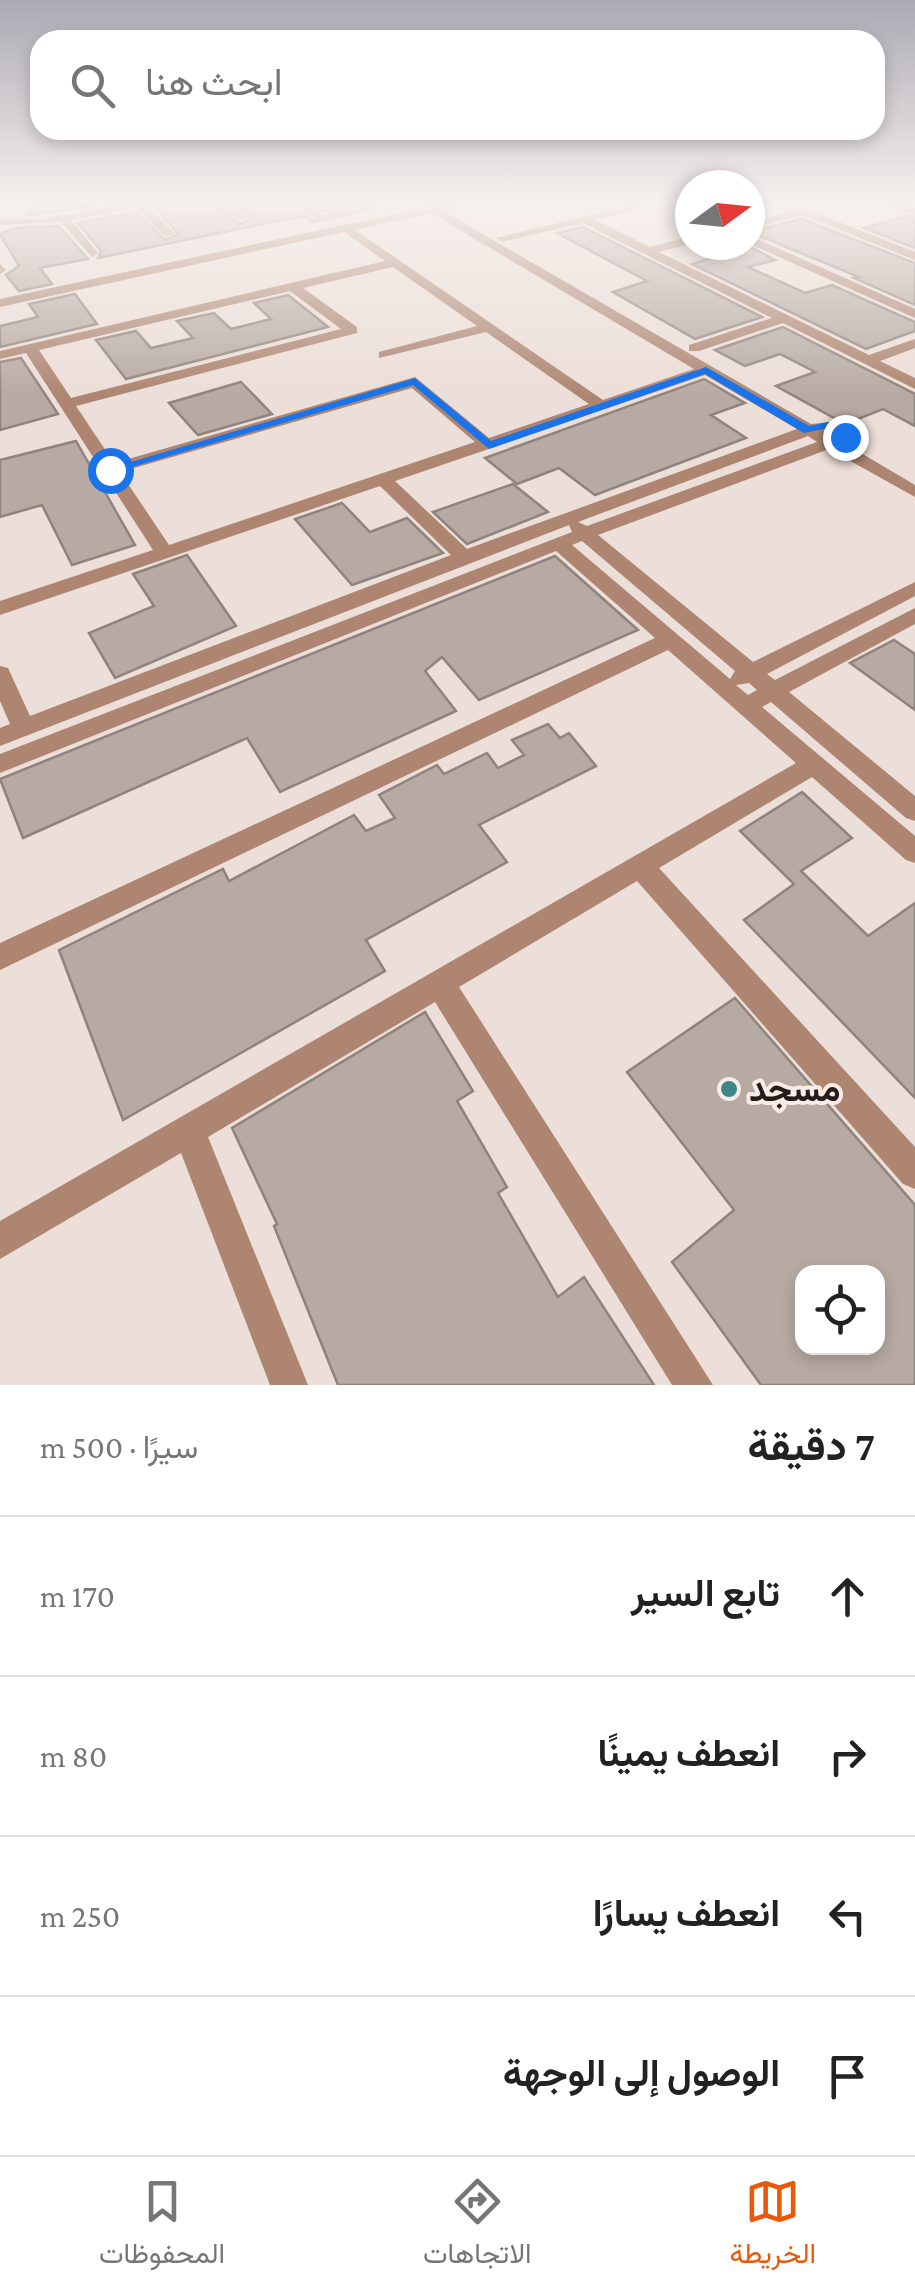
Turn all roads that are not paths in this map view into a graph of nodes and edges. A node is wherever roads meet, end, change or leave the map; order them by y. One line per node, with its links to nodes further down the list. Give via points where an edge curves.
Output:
1 (135, 269): 10 (street)
2 (141, 269): 11 (street)
3 (371, 269): 9 (street)
4 (402, 269): 14 (street)
5 (541, 269): 21 (street)
6 (555, 269): 17 (street)
7 (683, 269): 13 (street)
8 (814, 269): 12 (street)
9 (294, 288): 16 (street); 19 (street)
10 (0, 294)
11 (0, 303)
12 (915, 314)
13 (782, 319): 17 (street); 20 (street)
14 (487, 327): 19 (street); 24 (street)
15 (915, 343): 20 (street)
16 (30, 348): 18 (street); 23 (street)
17 (694, 348): 25 (street)
18 (0, 355)
19 (384, 356): 23 (street); 26 (street); 27 (street)
20 (870, 360): 22 (street)
21 (706, 370): 24 (street); 25 (street)
22 (915, 384)
23 (70, 404): 27 (street)
24 (602, 406): 26 (street)
25 (827, 434): 28 (street); 30 (street); 31 (street); 32 (street)
26 (489, 446): 29 (street)
27 (110, 470): 34 (street)
28 (915, 476)
29 (382, 478): 34 (street); 35 (street)
30 (915, 492)
31 (566, 518): 32 (street); 35 (street)
32 (586, 533): 33 (street); 41 (street)
33 (559, 543): 39 (street); 46 (street)
34 (164, 552): 37 (street)
35 (464, 556): 44 (street)
36 (915, 588): 41 (street)
37 (0, 608)
38 (910, 622): 41 (street)
39 (668, 641): 42 (street); 51 (street)
40 (0, 674): 44 (street)
41 (762, 682): 42 (street); 43 (street); 48 (street)
42 (723, 687): 43 (street)
43 (746, 706): 47 (street)
44 (23, 728): 45 (street)
45 (0, 737)
46 (0, 764)
47 (814, 764): 49 (street); 50 (street)
48 (915, 811)
49 (915, 852)
50 (640, 866): 52 (street); 54 (street)
51 (0, 957)
52 (440, 982): 53 (street); 57 (street)
53 (189, 1131): 55 (street); 56 (street)
54 (915, 1172)
55 (0, 1241)
56 (289, 1385)
57 (694, 1385)

